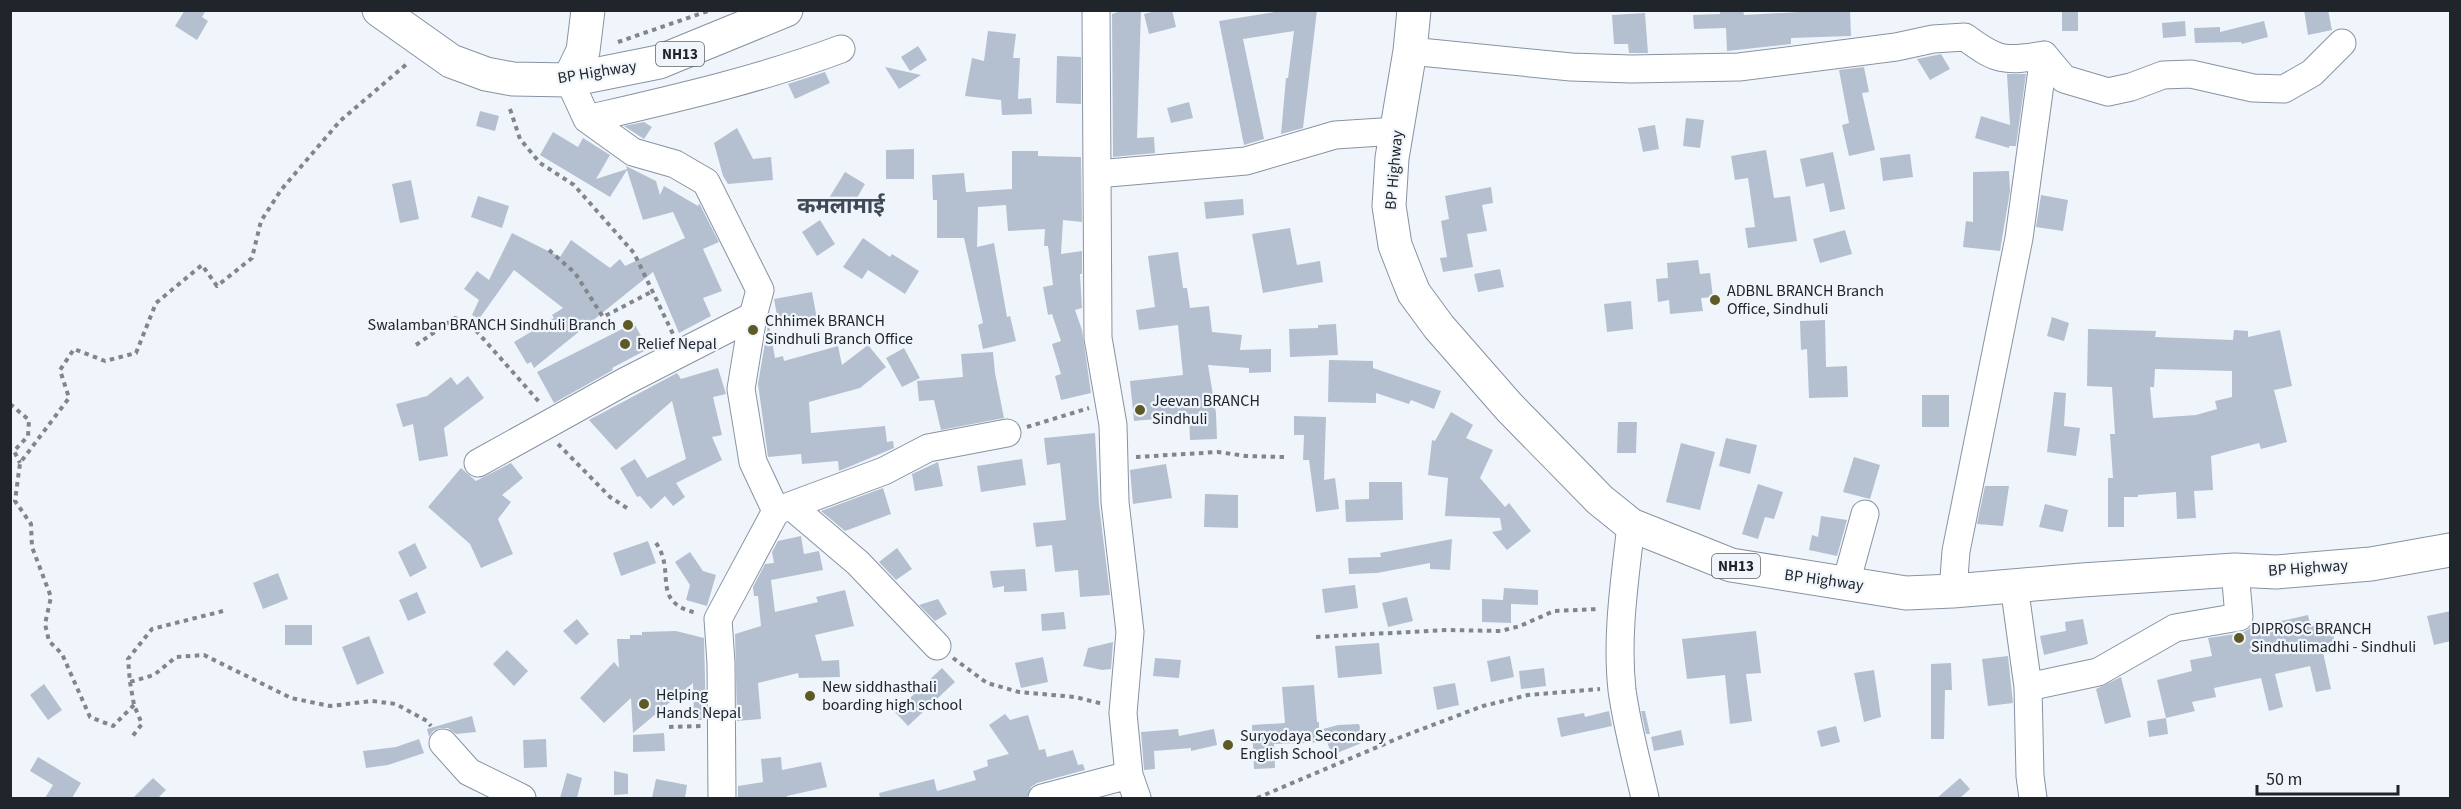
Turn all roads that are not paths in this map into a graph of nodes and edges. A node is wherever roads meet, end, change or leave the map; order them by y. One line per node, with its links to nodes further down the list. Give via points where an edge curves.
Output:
1 (379, 10): 10 (main road, BP Highway / NH13, via 451,61 486,74 513,79)
2 (588, 10): 10 (main road, via 583,51)
3 (786, 10): 10 (main road, BP Highway / NH13, via 659,62)
4 (1096, 10): 13 (street)
5 (1414, 10): 8 (main road, BP Highway / NH13)
6 (2342, 43): 9 (street, via 2312,73 2284,89 2253,88 2191,74 2163,75 2108,92 2064,79)
7 (841, 49): 11 (street, via 721,88)
8 (1410, 51): 9 (street, via 1571,67 1739,67 1965,36 2001,59); 12 (main road, BP Highway / NH13)
9 (2044, 55): 24 (street, via 2019,238 1956,551)
10 (569, 80): 11 (street)
11 (587, 119): 14 (street, via 633,152 675,164 706,182 760,290)
12 (1397, 131): 13 (street, via 1335,135 1246,161); 19 (main road, BP Highway / NH13, via 1389,206 1395,245 1414,292 1439,327 1509,407 1600,500)
13 (1097, 174): 28 (street, via 1098,338 1110,402 1115,501 1130,632 1123,713)
14 (753, 316): 16 (street); 17 (street, via 741,389 753,462)
15 (1007, 434): 17 (street, via 928,448 884,471)
16 (478, 463)
17 (783, 508): 25 (street, via 858,563); 30 (street, via 718,619)
18 (1865, 514): 22 (street)
19 (1631, 525): 22 (main road, BP Highway / NH13, via 1731,565); 32 (street, via 1621,608 1622,687 1627,726)
20 (2451, 550): 21 (main road, BP Highway / NH13, via 2371,564 2276,572)
21 (2235, 570): 23 (main road, BP Highway / NH13); 26 (street, via 2239,617 2175,628 2098,672)
22 (1846, 583): 24 (main road, BP Highway / NH13, via 1906,593)
23 (2014, 585): 24 (main road, BP Highway / NH13); 26 (street)
24 (1953, 591)
25 (937, 646)
26 (2028, 687): 33 (street)
27 (443, 743): 29 (street, via 469,772)
28 (1133, 787): 31 (street)
29 (522, 798)
30 (722, 798)
31 (1042, 798)
32 (1645, 798)
33 (2033, 798)

